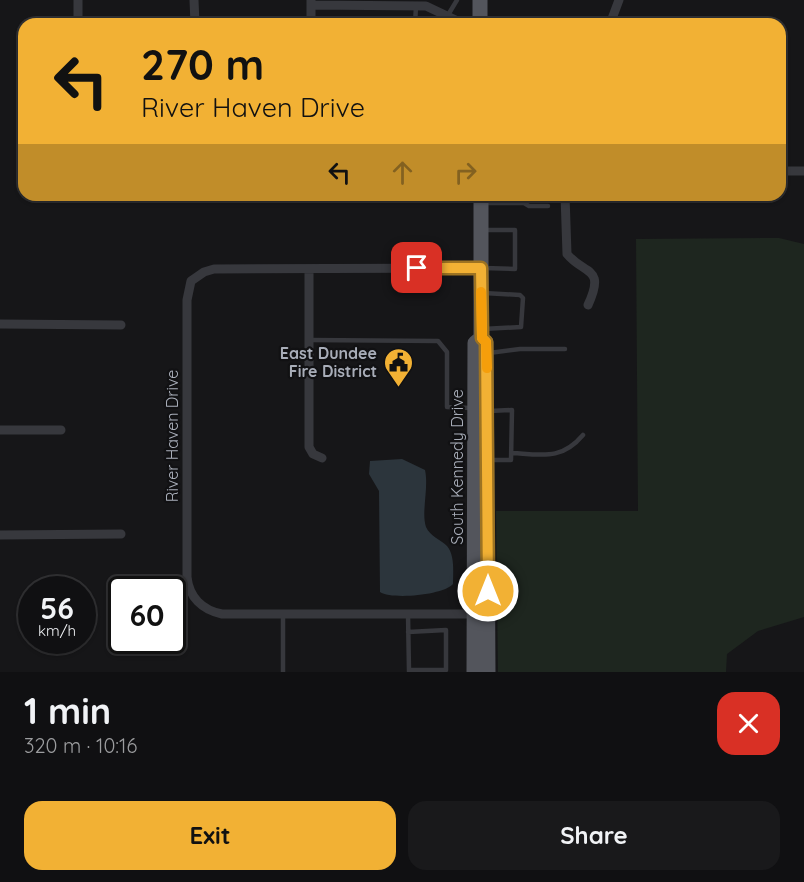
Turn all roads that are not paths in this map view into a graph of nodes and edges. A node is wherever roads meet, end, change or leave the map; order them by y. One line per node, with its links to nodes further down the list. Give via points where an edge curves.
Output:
1 (78, 0): 9 (street)
2 (194, 0): 10 (street)
3 (457, 0): 8 (lane)
4 (480, 0): 14 (main road)
5 (619, 0): 15 (street)
6 (311, 2): 7 (street); 11 (street)
7 (416, 6): 8 (street); 12 (lane)
8 (448, 15): 13 (street)
9 (78, 18)
10 (195, 18)
11 (311, 18)
12 (415, 18)
13 (453, 18)
14 (480, 18)
15 (612, 18)
16 (786, 171): 17 (street)
17 (804, 171)
18 (481, 201): 26 (main road, South Kennedy Drive)
19 (490, 201): 24 (lane)
20 (515, 201): 23 (lane)
21 (526, 201): 25 (lane, via 529,206)
22 (565, 201): 30 (street, via 567,254 585,266 595,281)
23 (512, 202): 24 (lane)
24 (500, 203)
25 (548, 206)
26 (481, 230): 27 (main road, South Kennedy Drive); 27 (lane, via 515,230 514,269)
27 (481, 268): 28 (street, River Haven Drive); 29 (main road, South Kennedy Drive)
28 (309, 269): 33 (street); 45 (street, River Haven Drive, via 209,270 193,279 187,292 188,584 199,603 218,613)
29 (481, 292): 34 (main road, South Kennedy Drive); 34 (lane, via 523,298 521,327)
30 (588, 304)
31 (0, 324): 32 (street)
32 (121, 325)
33 (309, 340): 36 (lane, via 438,341 447,352 447,407); 41 (street, via 309,447)
34 (483, 340): 35 (lane, via 520,349); 36 (main road, South Kennedy Drive)
35 (565, 349)
36 (481, 410): 40 (lane, via 512,410); 42 (main road, South Kennedy Drive); 47 (main road, South Kennedy Drive)
37 (0, 430): 38 (street)
38 (61, 430)
39 (584, 435): 40 (lane, via 566,452)
40 (513, 453): 42 (lane, via 511,460)
41 (322, 458)
42 (488, 460): 53 (main road, South Kennedy Drive)
43 (121, 534): 44 (street)
44 (0, 535)
45 (283, 614): 46 (street, River Haven Drive); 51 (lane)
46 (408, 614): 47 (street, River Haven Drive); 48 (lane)
47 (474, 614): 52 (main road, South Kennedy Drive)
48 (408, 632): 49 (lane); 50 (lane, via 446,630)
49 (409, 671): 50 (lane)
50 (446, 671)
51 (283, 672)
52 (474, 672)
53 (488, 672)

